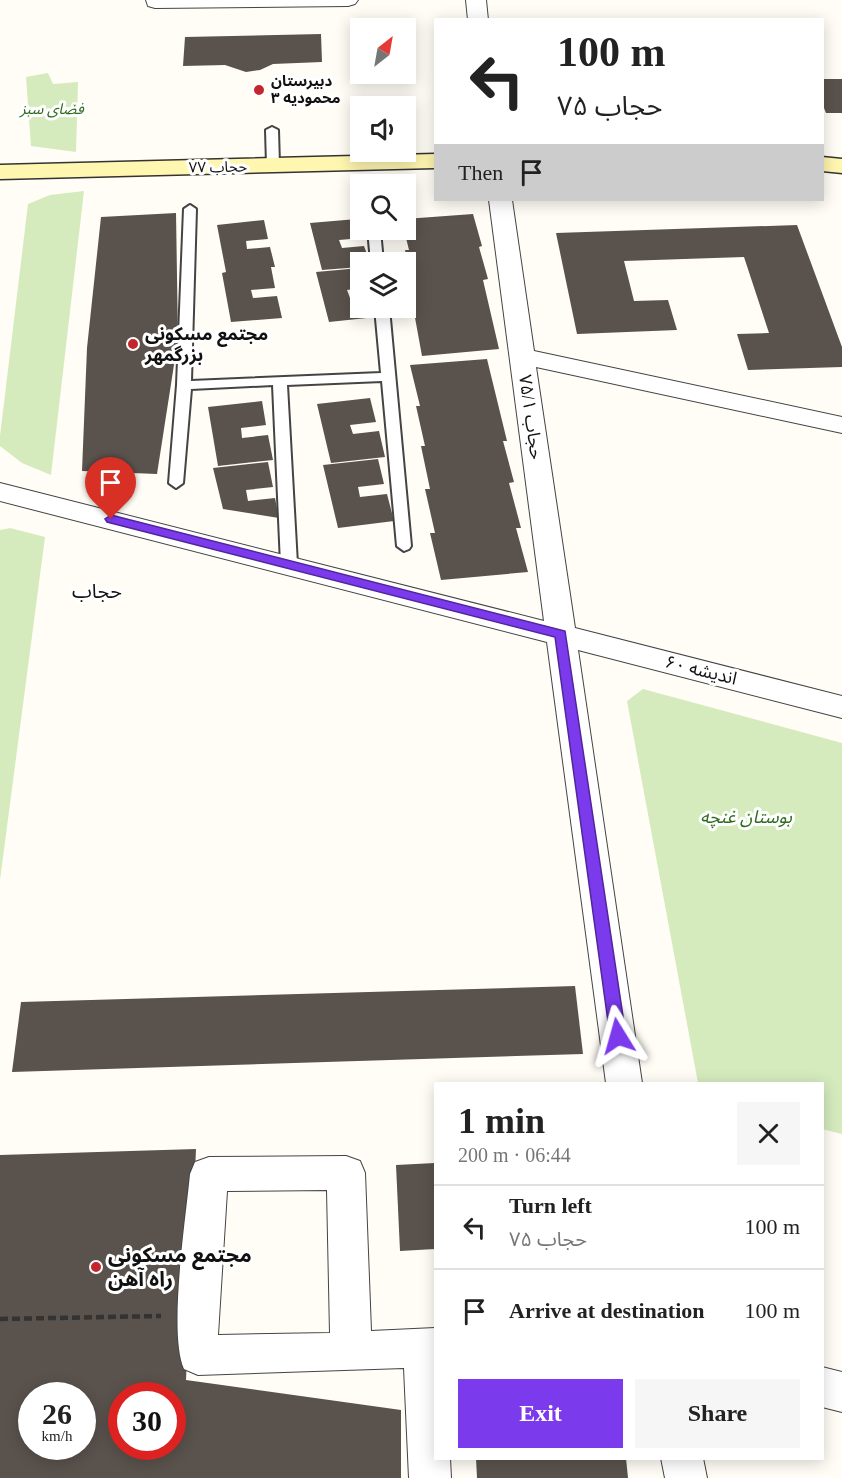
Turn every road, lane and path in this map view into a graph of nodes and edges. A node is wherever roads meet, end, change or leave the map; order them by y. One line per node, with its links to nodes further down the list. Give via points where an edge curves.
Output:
1 (348, 0): 3 (street)
2 (476, 0): 4 (street)
3 (156, 2)
4 (478, 18)
5 (272, 130): 8 (lane)
6 (434, 161): 8 (street, حجاب ۷۷)
7 (824, 164): 9 (street)
8 (273, 165): 10 (street, حجاب ۷۷)
9 (842, 166)
10 (0, 172)
11 (500, 201): 14 (street, حجاب ۷۵/۱)
12 (190, 209): 17 (lane)
13 (383, 318): 15 (lane)
14 (522, 356): 18 (street); 23 (street, حجاب ۷۵/۱)
15 (388, 377): 16 (lane); 21 (lane)
16 (280, 381): 17 (lane); 22 (lane)
17 (184, 386): 19 (lane)
18 (842, 424)
19 (176, 483)
20 (0, 492): 22 (street, اندیشه ۶۰)
21 (404, 546)
22 (289, 564): 23 (street, اندیشه ۶۰)
23 (561, 634): 24 (street, اندیشه ۶۰); 25 (street, حجاب ۷۵/۱)
24 (842, 707)
25 (624, 1082)
26 (198, 1315): 27 (path); 29 (street, via 198,1355); 29 (street, via 209,1174 346,1173)
27 (0, 1319)
28 (430, 1347): 29 (street); 33 (street)
29 (351, 1352)
30 (824, 1388): 31 (street)
31 (842, 1392)
32 (682, 1460): 34 (street)
33 (430, 1478)
34 (686, 1478)

